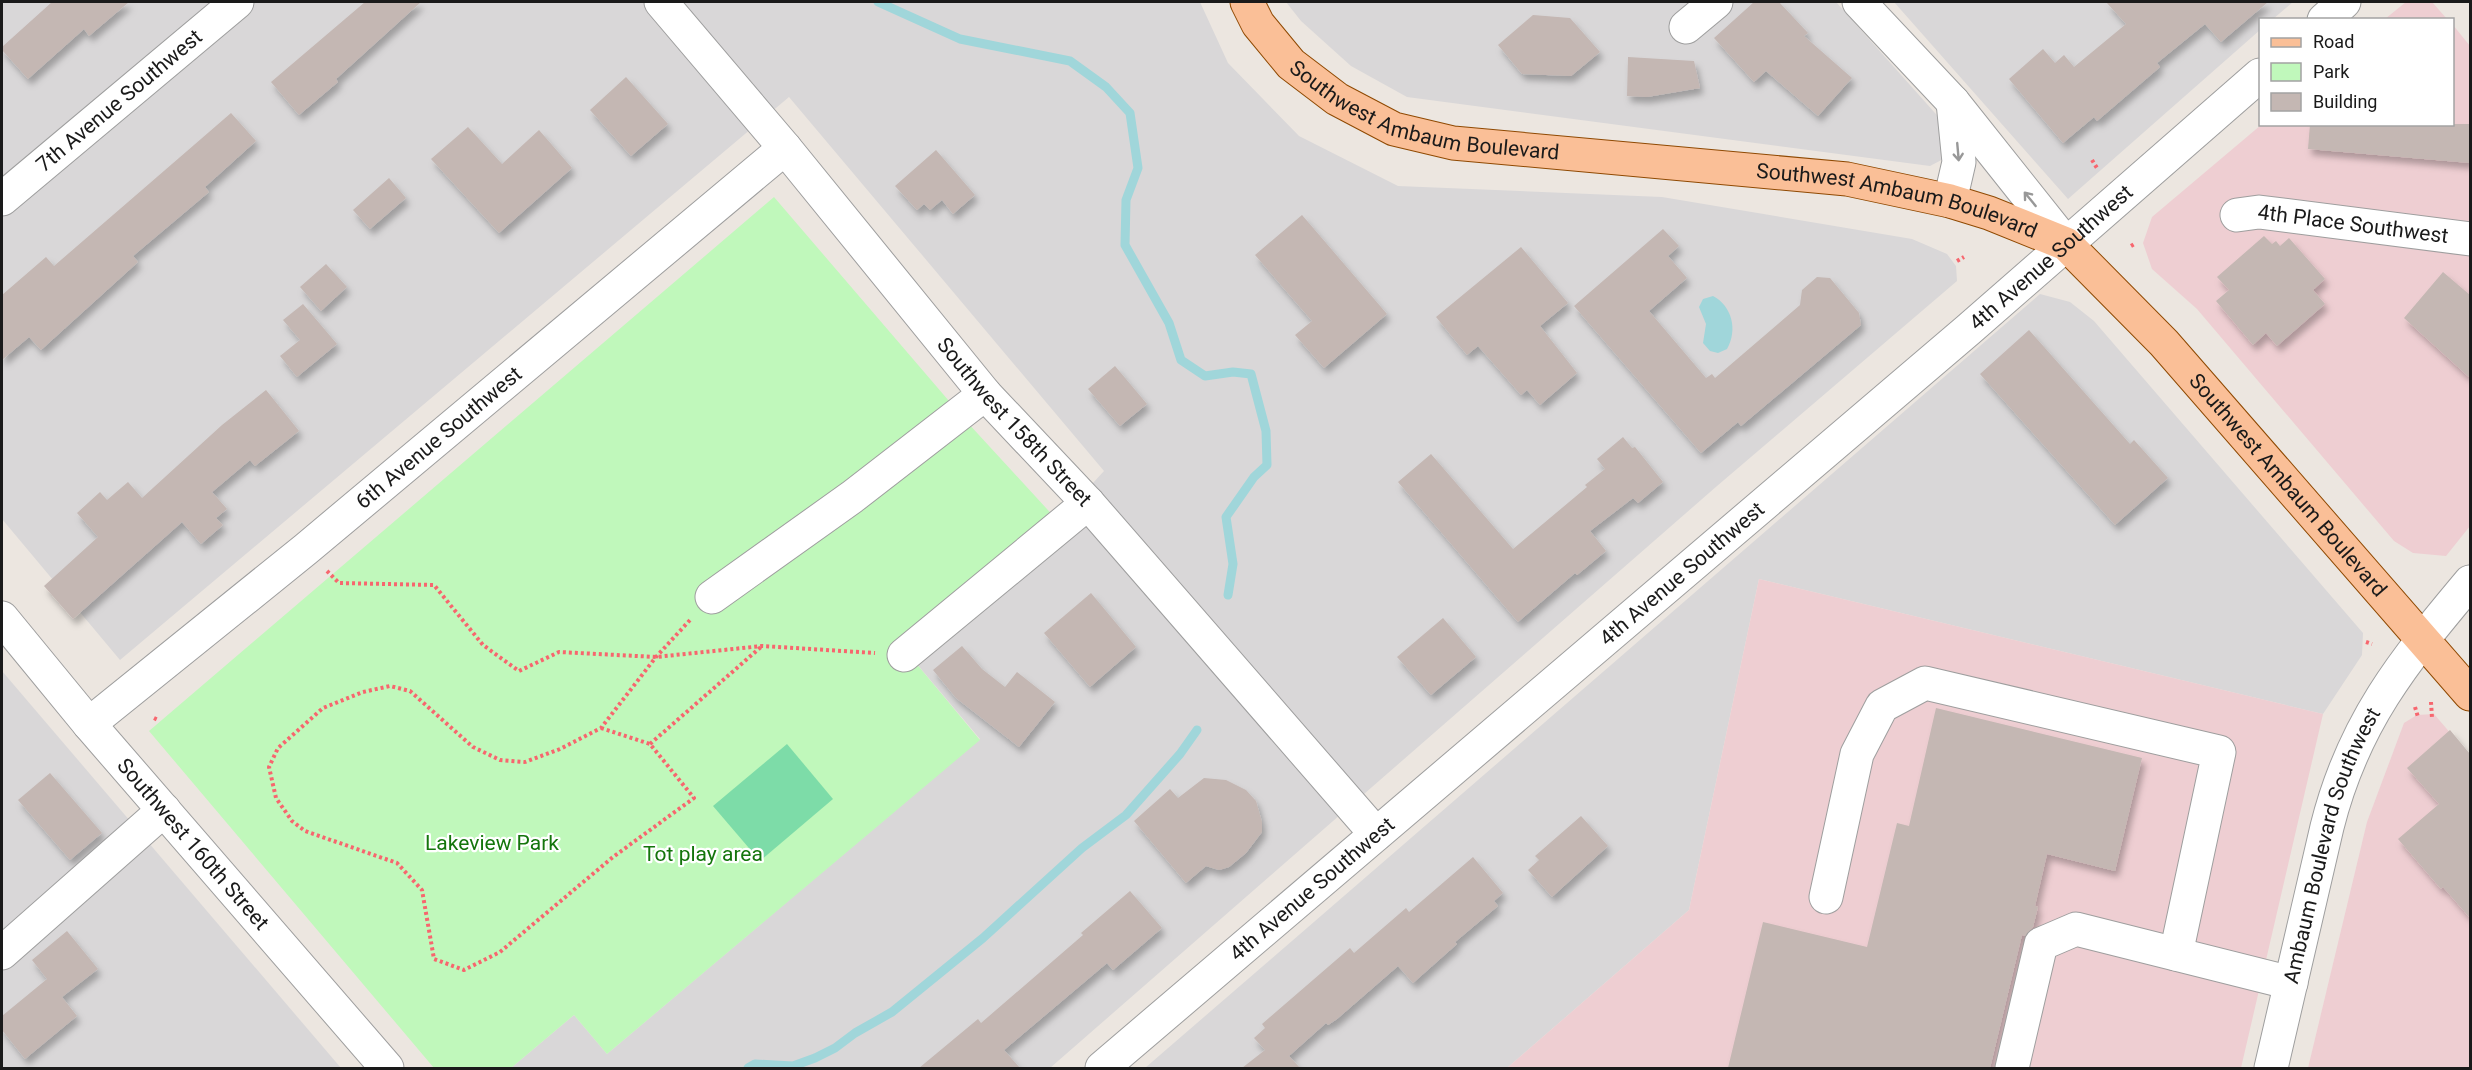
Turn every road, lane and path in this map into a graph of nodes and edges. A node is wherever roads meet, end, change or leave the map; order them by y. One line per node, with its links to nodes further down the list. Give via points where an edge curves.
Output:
1 (237, 2): 14 (street, 7th Avenue Southwest)
2 (661, 2): 11 (street, Southwest 158th Street)
3 (1247, 2): 15 (main road, Southwest Ambaum Boulevard, via 1258,24 1291,64 1337,99 1394,129 1453,143 1847,179)
4 (1716, 2): 8 (street)
5 (1859, 2): 10 (street)
6 (2344, 2): 7 (street)
7 (2326, 18)
8 (1686, 27)
9 (2259, 76): 19 (street, 4th Avenue Southwest)
10 (1953, 102): 15 (street, one-way to 15, via 1959,162); 19 (street, one-way to 10)
11 (785, 148): 23 (street, Southwest 158th Street); 25 (street, 6th Avenue Southwest)
12 (2092, 160): 13 (path)
13 (2097, 168)
14 (2, 200)
15 (1950, 201): 19 (main road, Southwest Ambaum Boulevard)
16 (2237, 214): 17 (street, 4th Place Southwest, via 2259,212)
17 (2470, 239)
18 (2136, 243): 20 (path)
19 (2066, 244): 29 (main road, Southwest Ambaum Boulevard, via 2164,343); 44 (street, 4th Avenue Southwest)
20 (2131, 246)
21 (1964, 256): 22 (path)
22 (1957, 261)
23 (985, 394): 24 (street, Southwest 158th Street); 27 (street, via 852,497)
24 (1088, 503): 33 (street); 44 (street, Southwest 158th Street)
25 (306, 549): 34 (path, via 339,583 434,585 483,645 519,671 559,652); 40 (street, 6th Avenue Southwest)
26 (2470, 582): 29 (street, Ambaum Boulevard Southwest)
27 (712, 597): 34 (path)
28 (2, 618): 40 (street, Southwest 160th Street)
29 (2423, 638): 35 (main road, Southwest Ambaum Boulevard); 48 (street, Ambaum Boulevard Southwest, via 2366,722 2335,796)
30 (2366, 642): 31 (path)
31 (2372, 644)
32 (762, 646): 33 (path); 34 (path); 42 (path)
33 (904, 655)
34 (656, 657): 41 (path)
35 (2470, 694)
36 (2432, 702): 39 (path)
37 (2414, 704): 38 (path)
38 (2418, 717)
39 (2432, 718)
40 (89, 724): 43 (street, Southwest 160th Street)
41 (601, 728): 42 (path); 42 (path, via 525,762 500,760 473,747 410,691 390,686 323,708 278,748 268,767 276,798 292,821 305,831 396,863 422,890 434,960 464,970 500,952 613,857 694,798)
42 (650, 744)
43 (164, 810): 46 (street); 49 (street, Southwest 160th Street)
44 (1376, 834): 50 (street, 4th Avenue Southwest)
45 (1826, 897): 47 (street, via 1857,754 1882,706 1925,682 2218,752)
46 (2, 952)
47 (2176, 954): 48 (street); 51 (street, via 2076,929 2041,944)
48 (2291, 983): 52 (street, Ambaum Boulevard Southwest)
49 (387, 1068)
50 (1102, 1068)
51 (2012, 1068)
52 (2271, 1068)

